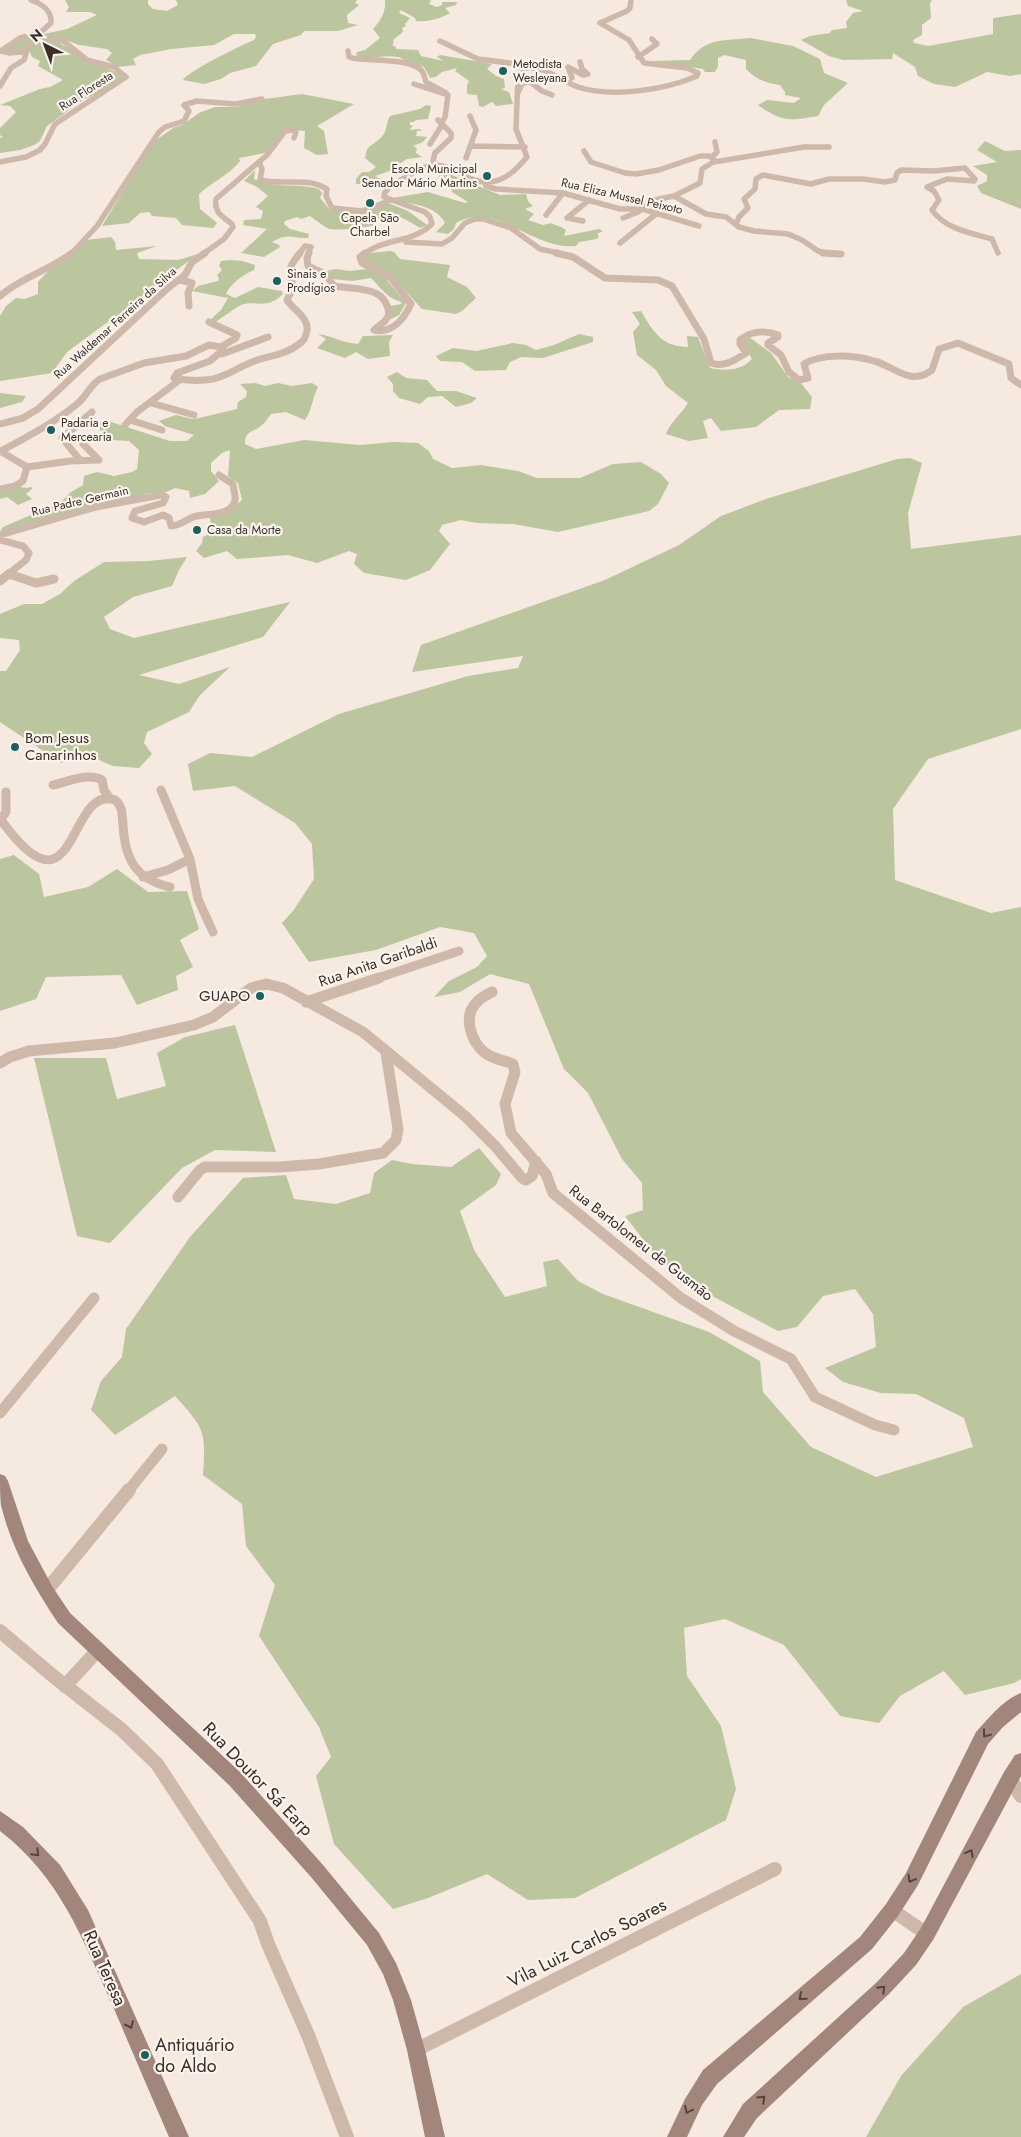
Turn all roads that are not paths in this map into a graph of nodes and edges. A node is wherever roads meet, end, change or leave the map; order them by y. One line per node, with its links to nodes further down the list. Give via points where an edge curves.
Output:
1 (31, 0): 6 (street, via 46,7 51,24)
2 (631, 0): 8 (street, via 630,8 600,23 629,40)
3 (652, 39): 8 (street, via 657,44)
4 (440, 41): 10 (street, via 470,57)
5 (348, 50): 15 (street, via 352,58 373,62 398,61 419,68 426,82)
6 (1, 51): 7 (street)
7 (26, 51): 14 (street, Rua Floresta, via 24,60 11,68); 31 (street, Rua Floresta, via 29,44 38,40 57,38 72,45 84,58 118,69 126,77 54,124 40,151)
8 (638, 56): 10 (street, via 640,61 651,65 694,70 698,76 671,84 599,91 578,88 541,69)
9 (580, 62): 11 (street, via 588,74 583,75 568,67)
10 (530, 68): 11 (street, via 541,64); 16 (street, via 520,72)
11 (572, 78): 12 (street)
12 (583, 82)
13 (414, 84): 15 (street)
14 (0, 86)
15 (446, 93): 21 (street, via 448,98)
16 (517, 94): 17 (street, via 522,84 529,81); 27 (street, via 515,123 517,135)
17 (552, 95)
18 (262, 99): 51 (street, via 235,104 197,101 184,104 189,111 184,121 165,127 155,136 87,239 70,255 11,286)
19 (470, 116): 25 (street, via 476,130)
20 (437, 118): 21 (street)
21 (442, 124): 24 (street); 33 (street, via 451,133 451,138 433,156)
22 (294, 138): 32 (street, Rua Waldemar Ferreira da Silva, via 294,130 285,131)
23 (715, 142): 30 (street, via 717,152)
24 (430, 144)
25 (471, 146): 27 (street); 29 (street)
26 (829, 146): 30 (street)
27 (525, 147): 34 (street, via 527,157 508,177)
28 (584, 151): 30 (street, via 590,162 633,174 658,170 700,156)
29 (466, 158)
30 (713, 160): 36 (street, via 702,168 700,183)
31 (0, 162)
32 (259, 162): 38 (street, via 260,180 323,186 327,189 326,196 332,208 362,211); 50 (street, Rua Waldemar Ferreira da Silva, via 216,200 217,212 233,227 224,239 192,262)
33 (436, 165): 34 (street, Rua Eliza Mussel Peixoto); 38 (street, via 423,168 387,189 384,197)
34 (485, 182): 35 (street, Rua Eliza Mussel Peixoto, via 486,186 508,192)
35 (563, 193): 37 (street, Rua Eliza Mussel Peixoto); 41 (street)
36 (674, 196): 39 (street, via 654,200); 44 (street, via 706,214 723,216)
37 (589, 200): 39 (street, Rua Eliza Mussel Peixoto, via 620,209); 43 (street, via 567,218)
38 (389, 201): 47 (street, via 418,208 432,224 424,232)
39 (642, 209): 40 (street, Rua Eliza Mussel Peixoto); 42 (street)
40 (656, 214): 45 (street, Rua Eliza Mussel Peixoto); 46 (street)
41 (546, 215)
42 (623, 218)
43 (584, 221)
44 (736, 224): 48 (street, via 747,211 744,199 756,189 758,176 811,184 830,179 888,182 902,170 966,168 974,181 947,179 927,186 939,200 932,210 943,222 992,239); 49 (street, via 754,232 787,234 824,254)
45 (698, 226)
46 (620, 243)
47 (376, 248): 56 (street, via 360,257 362,263 390,276 411,304 402,320 391,328 381,332 374,330 385,321 388,313 376,292 359,287 334,286 325,274 308,266 310,247 305,246 289,270 292,288 287,300 300,312 307,327 302,343 218,378); 57 (street, via 384,249 410,241 441,244 452,238 460,225 484,219 523,235 540,249 578,259 603,277 655,280 672,286 697,326 714,365 724,364 746,353 740,344 743,337 770,332 778,337 768,345 781,355 789,372 799,380 808,378 804,368 808,360 823,358 872,360 911,377 933,368 939,348 958,343 1006,362 1010,378)
48 (998, 253)
49 (841, 254)
50 (180, 280): 52 (street, via 192,283 188,293); 61 (street, Rua Waldemar Ferreira da Silva, via 38,409 23,418)
51 (0, 296)
52 (189, 306)
53 (209, 322): 55 (street, via 237,335)
54 (268, 337): 55 (street)
55 (221, 350): 56 (street, via 209,362 174,376); 64 (street, via 209,345 186,356 144,363 100,379 76,405)
56 (181, 379): 58 (street)
57 (1021, 384)
58 (151, 403): 60 (street); 62 (street, via 127,422)
59 (92, 412): 65 (street, via 62,438)
60 (194, 415)
61 (0, 424)
62 (162, 430)
63 (83, 444): 65 (street, via 100,458)
64 (1, 451): 66 (street)
65 (80, 460): 66 (street)
66 (27, 467): 68 (street, via 25,481)
67 (219, 476): 69 (street, Rua Padre Germain, via 232,484 235,499 232,504 222,511 195,516 174,526 163,514 145,522 132,518 135,511 159,505 166,497 161,495 96,507)
68 (0, 489)
69 (0, 535)
70 (0, 540): 71 (street, via 23,546 29,552 26,560)
71 (9, 574): 72 (street, via 31,584); 73 (street)
72 (54, 579)
73 (0, 581)
74 (52, 785): 77 (street, via 98,776)
75 (162, 790): 79 (street)
76 (6, 792): 78 (street, via 6,812)
77 (109, 797): 78 (street, via 93,803 66,848 50,860 44,861 22,848); 80 (street, via 120,806 128,856)
78 (1, 820)
79 (190, 859): 80 (street); 82 (street, via 198,899)
80 (143, 877): 81 (street)
81 (170, 887)
82 (213, 932)
83 (459, 950): 85 (street, Rua Anita Garibaldi)
84 (492, 992): 88 (street, Rua Bartolomeu de Gusmão, via 474,1004 470,1011 471,1028 483,1051 513,1064 515,1068 507,1094 506,1115 511,1133)
85 (306, 1002): 86 (street, via 354,1026); 87 (street, via 285,988 255,985 212,1018 171,1032 81,1048 39,1049 9,1057)
86 (386, 1053): 88 (street, via 477,1127 519,1177 526,1180 532,1176); 89 (street, via 398,1129 396,1140 383,1153 319,1164 205,1167)
87 (0, 1063)
88 (536, 1162): 92 (street, Rua Bartolomeu de Gusmão, via 557,1197 681,1298 734,1331 791,1359 809,1392 821,1401)
89 (178, 1197)
90 (94, 1298): 91 (street)
91 (0, 1413)
92 (894, 1430)
93 (162, 1449): 95 (street)
94 (0, 1481): 95 (main road, Rua Doutor Sá Earp, via 21,1543)
95 (46, 1591): 97 (main road, Rua Doutor Sá Earp, via 64,1618)
96 (0, 1631): 98 (street)
97 (98, 1650): 98 (street); 107 (main road, Rua Doutor Sá Earp, via 235,1779 373,1939 390,1968)
98 (65, 1686): 109 (street, via 154,1758 255,1913)
99 (1021, 1701): 105 (main road, one-way to 105, via 982,1738 912,1879)
100 (1021, 1761): 101 (main road)
101 (1010, 1778): 102 (street); 106 (main road, one-way to 101)
102 (1021, 1796)
103 (0, 1820): 108 (main road, Rua Teresa, one-way to 108, via 54,1871 82,1916)
104 (775, 1869): 107 (street, Vila Luiz Carlos Soares)
105 (892, 1910): 106 (street); 111 (main road, one-way to 111, via 866,1943 710,2077 696,2094)
106 (927, 1934): 112 (main road, one-way to 106, via 750,2111 883,1988 910,1959)
107 (416, 2050): 110 (main road, Rua Doutor Sá Earp)
108 (179, 2137)
109 (347, 2137)
110 (435, 2137)
111 (677, 2137)
112 (733, 2137)

